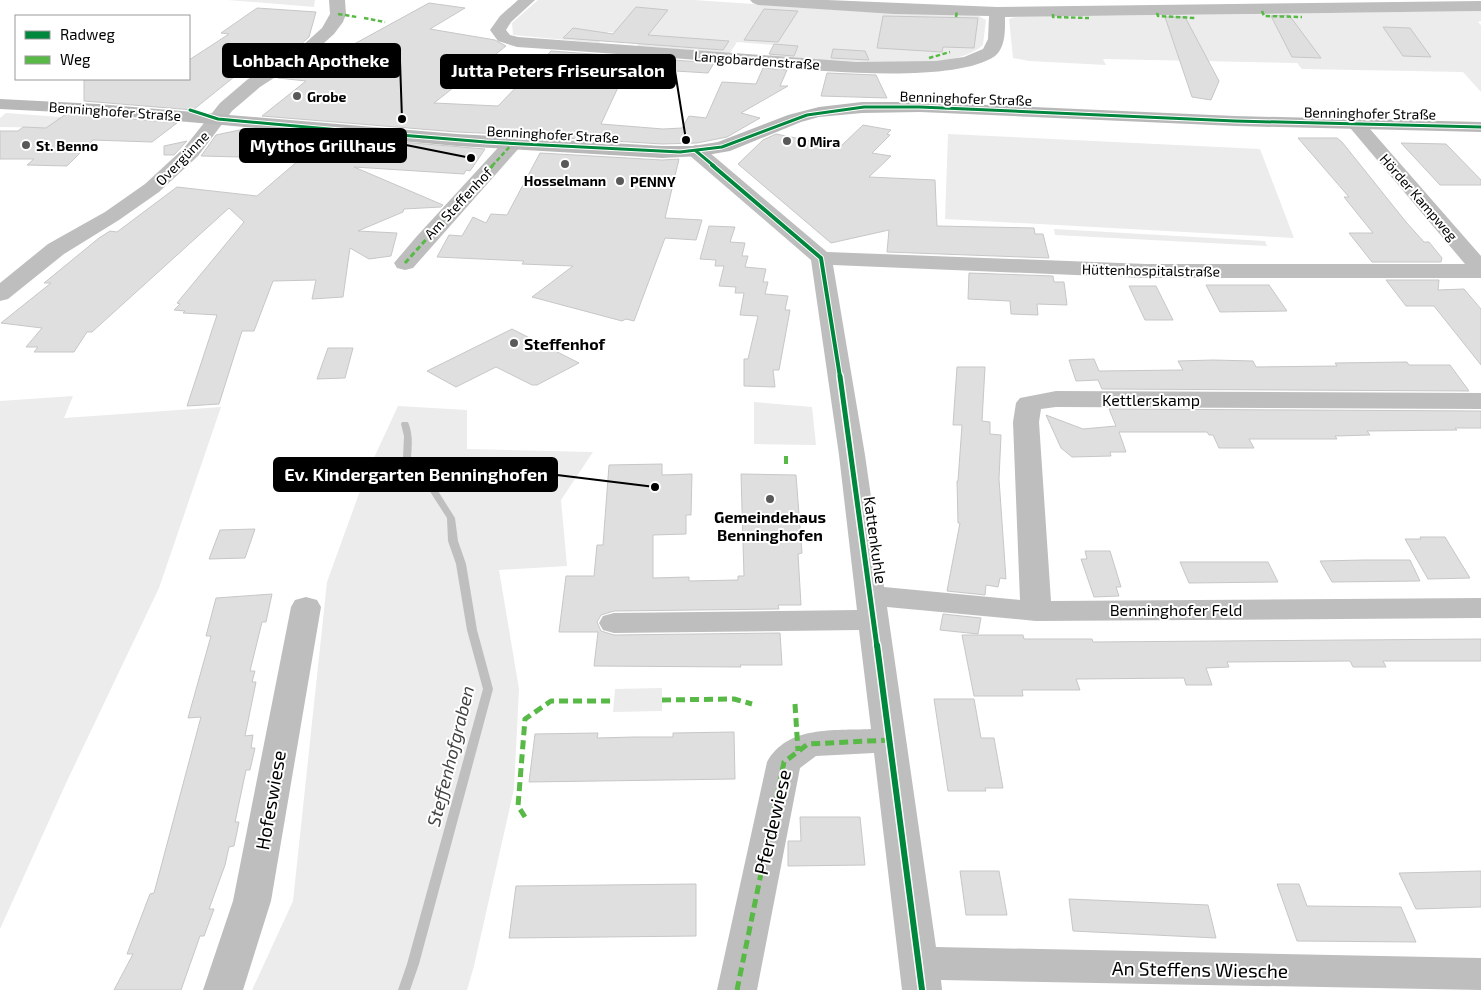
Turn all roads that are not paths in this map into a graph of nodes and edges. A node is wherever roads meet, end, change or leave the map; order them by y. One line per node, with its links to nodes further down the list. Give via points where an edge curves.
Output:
1 (337, 0): 10 (street, Overgünne, via 338,14 328,31 308,49 254,83 226,107)
2 (527, 0): 8 (street, Langobardenstraße, via 498,30 504,38 517,42 875,68 935,66 978,57 994,45)
3 (758, 0): 4 (street)
4 (787, 1): 8 (street)
5 (1453, 2): 6 (street); 7 (street)
6 (1160, 5): 8 (street)
7 (1481, 6)
8 (997, 12)
9 (0, 104): 10 (main road, Benninghofer Straße)
10 (218, 119): 13 (main road, Benninghofer Straße); 18 (street, Overgünne, via 191,152 152,188 56,249)
11 (1357, 125): 12 (main road, Benninghofer Straße); 14 (main road, Benninghofer Straße, via 864,108 807,115 728,145); 17 (street, Hörder Kampweg)
12 (1481, 127)
13 (513, 143): 14 (main road, Benninghofer Straße); 16 (street, Am Steffenhof)
14 (696, 151): 15 (street)
15 (822, 258): 17 (street, Hüttenhospitalstraße, via 1146,271); 21 (street, Kattenkuhle)
16 (405, 263)
17 (1481, 270)
18 (0, 294)
19 (1481, 401): 23 (street, Kettlerskamp, via 1056,399 1030,403 1026,422)
20 (306, 607): 28 (street, Hofeswiese, via 252,901)
21 (873, 608): 23 (street, Benninghofer Feld, via 893,597); 24 (street); 25 (street, Kattenkuhle)
22 (1481, 608): 23 (street, Benninghofer Feld)
23 (1036, 611)
24 (614, 623)
25 (889, 740): 27 (street, Kattenkuhle); 29 (street, Pferdewiese, via 808,744 784,762)
26 (1481, 975): 27 (street, An Steffens Wiesche)
27 (921, 977)
28 (223, 990)
29 (737, 990)

